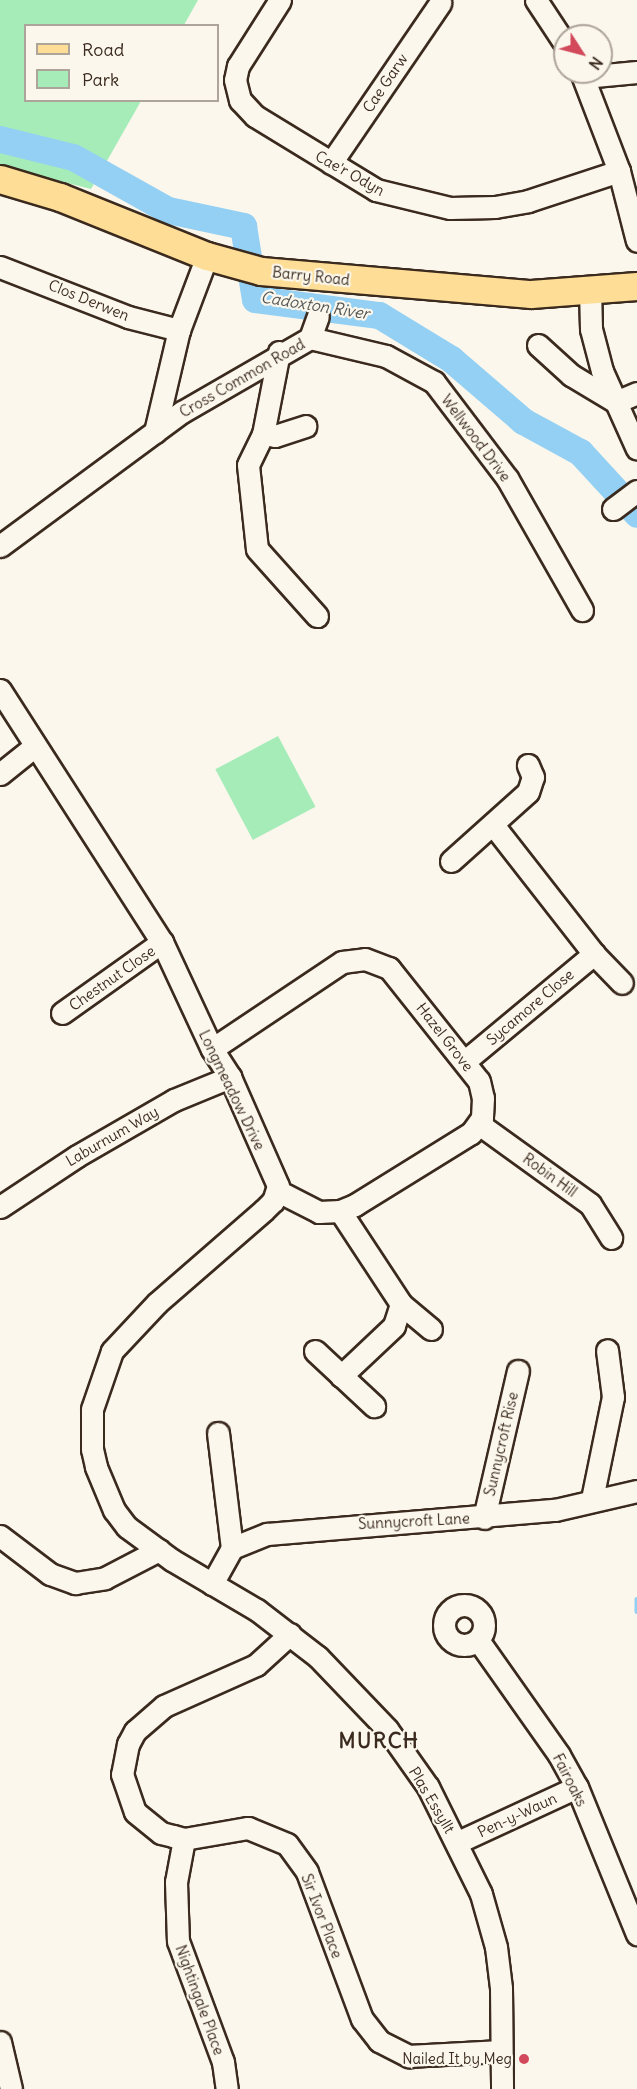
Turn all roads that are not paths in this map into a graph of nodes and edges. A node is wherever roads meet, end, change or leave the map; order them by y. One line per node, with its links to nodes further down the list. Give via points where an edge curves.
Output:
1 (280, 0): 8 (street, Cae'r Odyn, via 238,66 236,88 240,100 255,116)
2 (536, 0): 4 (street)
3 (440, 3): 8 (street, Cae Garw)
4 (553, 26)
5 (637, 72): 6 (street)
6 (613, 73)
7 (586, 84): 9 (street)
8 (331, 163): 9 (street, Cae'r Odyn, via 382,193 464,208 528,201)
9 (619, 171): 11 (street)
10 (0, 179): 12 (main road, Barry Road, via 60,197)
11 (637, 241)
12 (207, 256): 15 (main road, Barry Road, via 249,269 531,294); 17 (street, Cross Common Road)
13 (0, 267): 17 (street, Clos Derwen, via 128,317)
14 (637, 286): 15 (main road, Barry Road)
15 (590, 288): 22 (street, via 591,329 602,371)
16 (318, 316): 18 (street, Cross Common Road)
17 (179, 330): 24 (street, Cross Common Road)
18 (310, 338): 20 (street, Cross Common Road); 30 (street, Wellwood Drive, via 386,356 434,382 507,478)
19 (538, 345): 22 (street, via 571,375)
20 (279, 352): 24 (street, Cross Common Road); 25 (street)
21 (637, 393): 22 (street)
22 (616, 402): 26 (street)
23 (305, 426): 25 (street, via 275,436)
24 (155, 432): 29 (street, Cross Common Road)
25 (263, 434): 31 (street, via 248,465 257,549)
26 (637, 449)
27 (637, 491): 28 (street)
28 (613, 509)
29 (0, 546)
30 (582, 610)
31 (317, 616)
32 (0, 690): 33 (street, Longmeadow Drive)
33 (35, 746): 35 (street); 38 (street, Longmeadow Drive)
34 (528, 765): 36 (street, via 533,777 531,789)
35 (0, 774)
36 (494, 826): 37 (street); 39 (street)
37 (451, 861)
38 (162, 942): 41 (street, Chestnut Close); 42 (street, Longmeadow Drive)
39 (594, 954): 40 (street); 43 (street, Sycamore Close)
40 (622, 983)
41 (62, 1013)
42 (212, 1049): 43 (street, Hazel Grove, via 342,962 365,959 388,968); 44 (street, Longmeadow Drive)
43 (465, 1061): 45 (street, Hazel Grove, via 479,1081 483,1098)
44 (230, 1077): 46 (street, Longmeadow Drive); 47 (street, Laburnum Way, via 174,1100 77,1156)
45 (478, 1124): 48 (street, via 460,1141); 49 (street, Robin Hill, via 590,1204)
46 (278, 1191): 48 (street, via 308,1209); 63 (street, via 264,1210 130,1329 112,1351 97,1388 91,1430 96,1467 114,1510 128,1527)
47 (0, 1207)
48 (340, 1211): 50 (street)
49 (611, 1238)
50 (401, 1304): 51 (street); 55 (street, via 394,1326)
51 (431, 1329)
52 (607, 1350): 59 (street, via 613,1397)
53 (315, 1351): 55 (street)
54 (518, 1371): 60 (street, Sunnycroft Rise)
55 (341, 1376): 56 (street)
56 (374, 1406)
57 (219, 1433): 62 (street)
58 (637, 1491): 59 (street, Sunnycroft Lane)
59 (592, 1499): 60 (street, Sunnycroft Lane, via 555,1510)
60 (484, 1518): 62 (street, Sunnycroft Lane, via 367,1523 267,1534)
61 (0, 1536): 63 (street, via 50,1574 75,1583 105,1578)
62 (232, 1548): 64 (street)
63 (159, 1550): 64 (street, Plas Essyllt)
64 (212, 1584): 65 (street, Plas Essyllt)
65 (290, 1634): 68 (street, Sir Ivor Place, via 256,1665 164,1706 135,1731 128,1744 122,1774 135,1812 161,1833); 69 (street, Plas Essyllt, via 318,1657 387,1730 428,1786)
66 (478, 1640): 67 (street, Fairoaks)
67 (577, 1787): 69 (street, Pen-y-Waun); 70 (street, Fairoaks)
68 (184, 1839): 72 (street, Sir Ivor Place, via 248,1828 275,1837 298,1856 362,2019 379,2041 409,2056); 74 (street, Nightingale Place, via 176,1882 178,1941 216,2041)
69 (458, 1842): 72 (street, Plas Essyllt, via 481,1894 496,1947 501,1988)
70 (637, 1934)
71 (0, 2042): 73 (street)
72 (500, 2051): 75 (street, Plas Essyllt)
73 (11, 2089)
74 (227, 2089)
75 (502, 2089)

